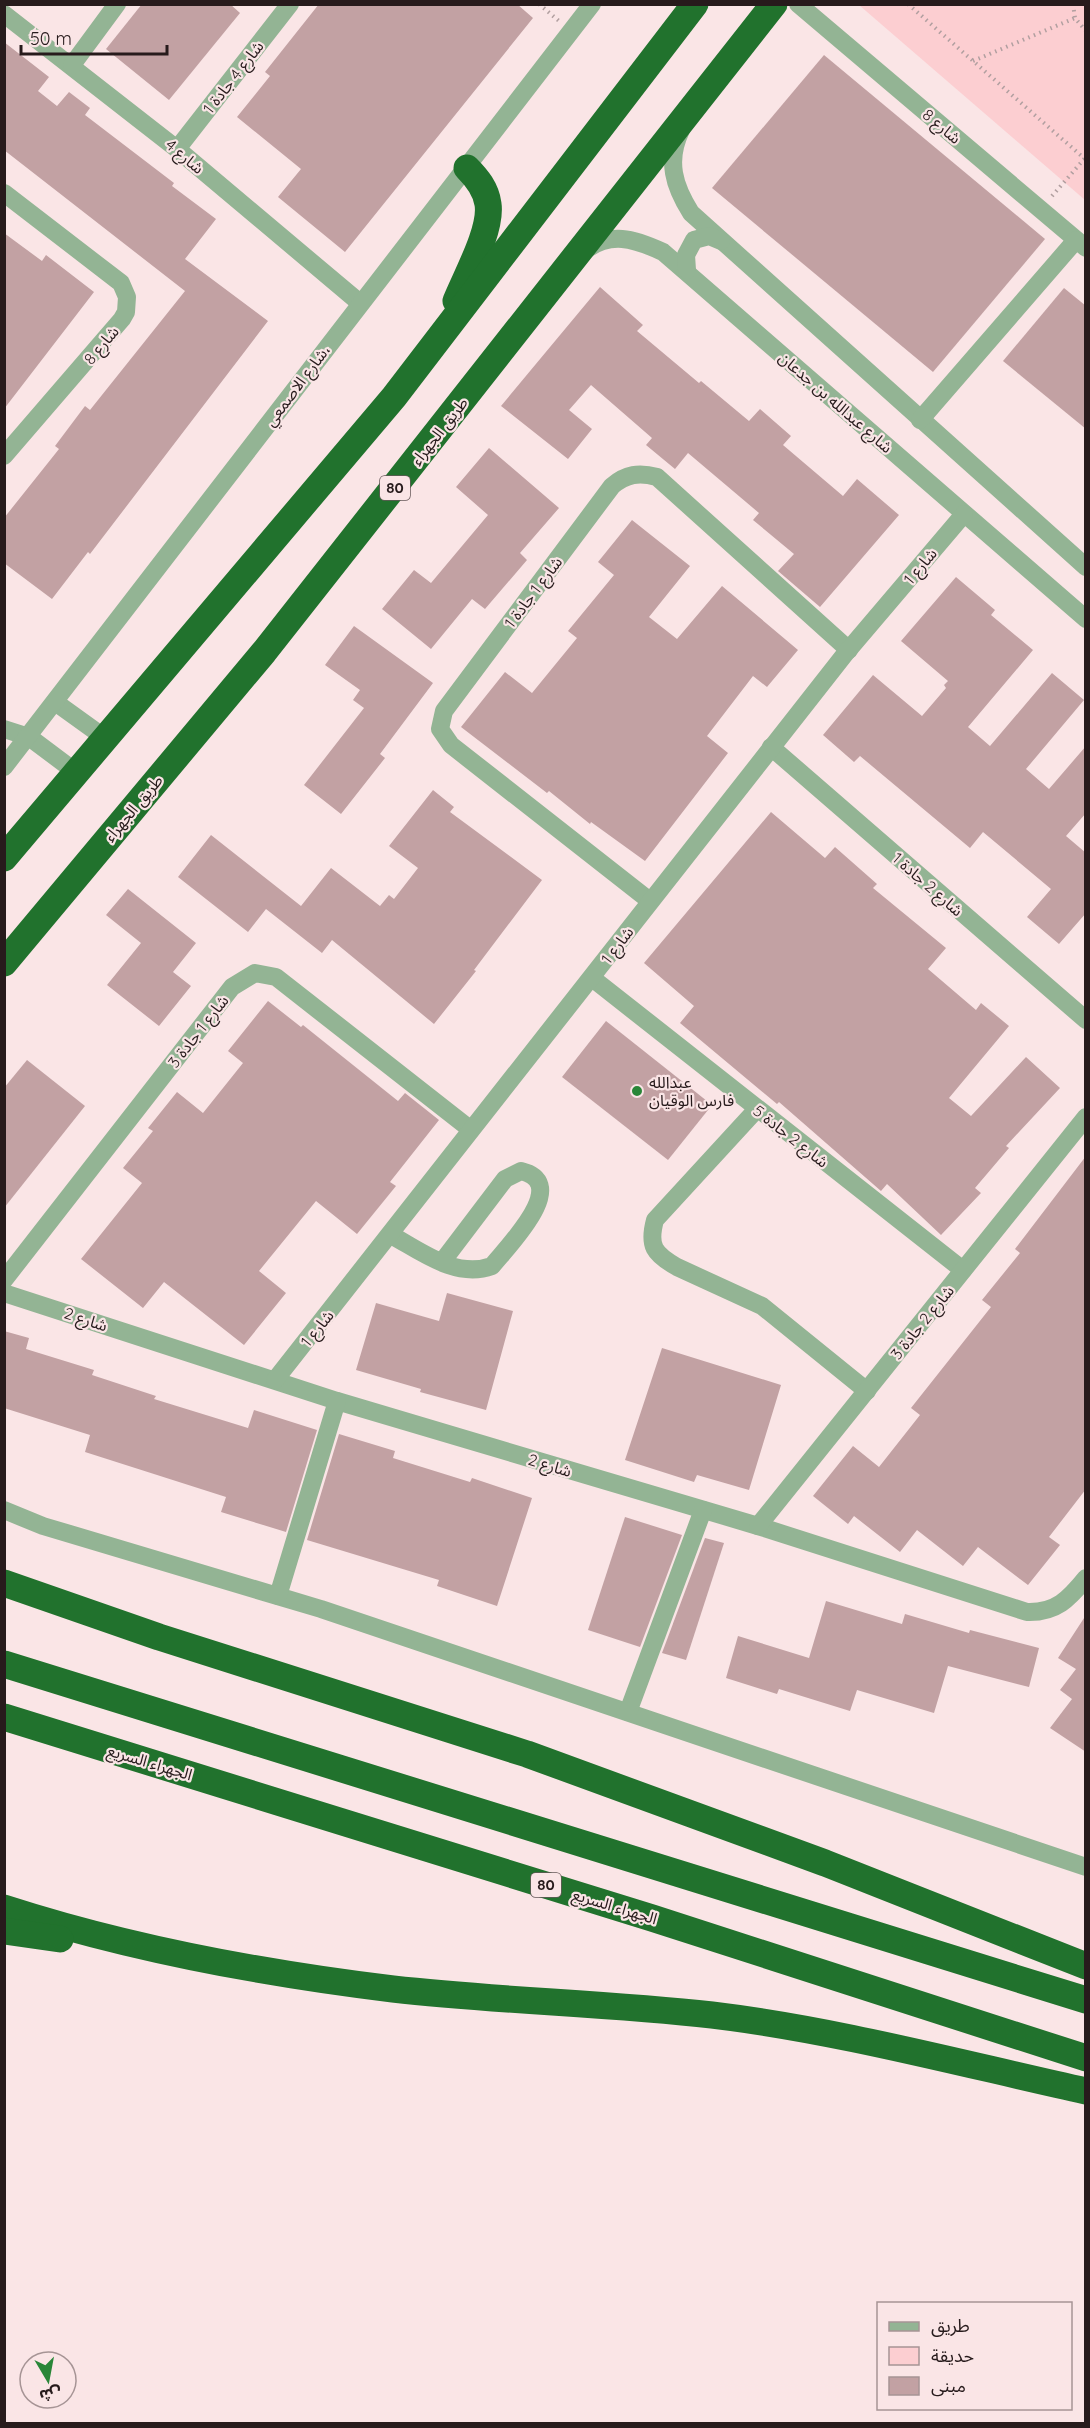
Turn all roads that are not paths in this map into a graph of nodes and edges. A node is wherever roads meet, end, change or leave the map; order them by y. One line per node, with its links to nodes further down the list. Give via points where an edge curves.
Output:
1 (117, 4): 8 (street)
2 (290, 4): 10 (street, شارع 4 جادة 1)
3 (592, 4): 11 (street, شارع الاصمعي،)
4 (695, 4): 18 (highway)
5 (774, 4): 9 (highway, طريق الجهراء / 80)
6 (798, 4): 14 (street, شارع 8)
7 (4, 14): 8 (street, شارع 4)
8 (72, 65): 10 (street, شارع 4)
9 (690, 111): 13 (street, via 679,135 672,169 677,190 691,213); 15 (highway, طريق الجهراء / 80)
10 (177, 149): 17 (street, شارع 4)
11 (466, 168): 17 (street, شارع الاصمعي،); 18 (highway, via 479,180 489,206 484,232)
12 (4, 193): 20 (street, شارع 8, via 121,283 128,305 122,319)
13 (721, 241): 16 (street, via 709,236 694,240 686,255); 19 (street)
14 (1081, 244): 19 (street)
15 (572, 262): 16 (street, شارع عبدالله بن جدعان, via 588,247 628,237 663,252); 34 (highway, طريق الجهراء / 80, via 272,643)
16 (687, 270): 21 (street, شارع عبدالله بن جدعان)
17 (360, 303): 25 (street, شارع الاصمعي،)
18 (442, 334): 28 (highway, via 251,569)
19 (920, 420): 22 (street)
20 (4, 456)
21 (964, 514): 23 (street, شارع عبدالله بن جدعان); 24 (street, شارع 1)
22 (1086, 567)
23 (1086, 620)
24 (849, 650): 29 (street, شارع 1); 33 (street, شارع 1 جادة 1, via 657,477 637,474 612,486 444,711 440,729 450,745)
25 (55, 702): 27 (street, شارع الاصمعي،); 28 (street)
26 (4, 729): 27 (street)
27 (29, 736): 30 (street, شارع الاصمعي،); 31 (street)
28 (105, 738): 31 (highway)
29 (771, 747): 33 (street, شارع 1); 36 (street, شارع 2 جادة 1)
30 (4, 767)
31 (77, 773): 32 (highway)
32 (4, 858)
33 (650, 901): 35 (street, شارع 1)
34 (4, 963)
35 (592, 978): 37 (street, شارع 2 جادة 5); 39 (street, شارع 1)
36 (1086, 1020)
37 (757, 1109): 42 (street, شارع 2 جادة 5); 46 (street, via 655,1220 653,1248 677,1267 762,1306)
38 (1086, 1117): 42 (street, شارع 2 جادة 3)
39 (470, 1129): 40 (street, شارع 1); 43 (street, شارع 1 جادة 3, via 276,977 255,973 232,987)
40 (391, 1235): 41 (street); 45 (street, شارع 1)
41 (442, 1262): 41 (street, via 470,1271 492,1266 538,1207 541,1188 537,1180 521,1172 505,1179)
42 (963, 1270): 46 (street, شارع 2 جادة 3)
43 (4, 1280)
44 (4, 1293): 45 (street, شارع 2)
45 (275, 1380): 47 (street, شارع 2)
46 (867, 1391): 50 (street, شارع 2 جادة 3)
47 (337, 1401): 49 (street, شارع 2); 53 (street)
48 (4, 1510): 53 (street, via 43,1526)
49 (703, 1510): 50 (street, شارع 2); 55 (street)
50 (758, 1526): 51 (street, شارع 2, via 1027,1612 1050,1611 1059,1606)
51 (1086, 1578)
52 (4, 1583): 61 (highway, via 538,1758 825,1863)
53 (278, 1596): 55 (street)
54 (4, 1664): 62 (highway)
55 (628, 1712): 57 (street)
56 (4, 1717): 63 (highway, الجهراء السريع / 80, via 640,1914)
57 (1086, 1867)
58 (4, 1908): 60 (highway)
59 (4, 1931): 60 (highway)
60 (135, 1945): 64 (highway, via 198,1959 394,1989 716,2016 821,2034)
61 (1086, 1966)
62 (1086, 2000)
63 (1086, 2058)
64 (1086, 2091)

